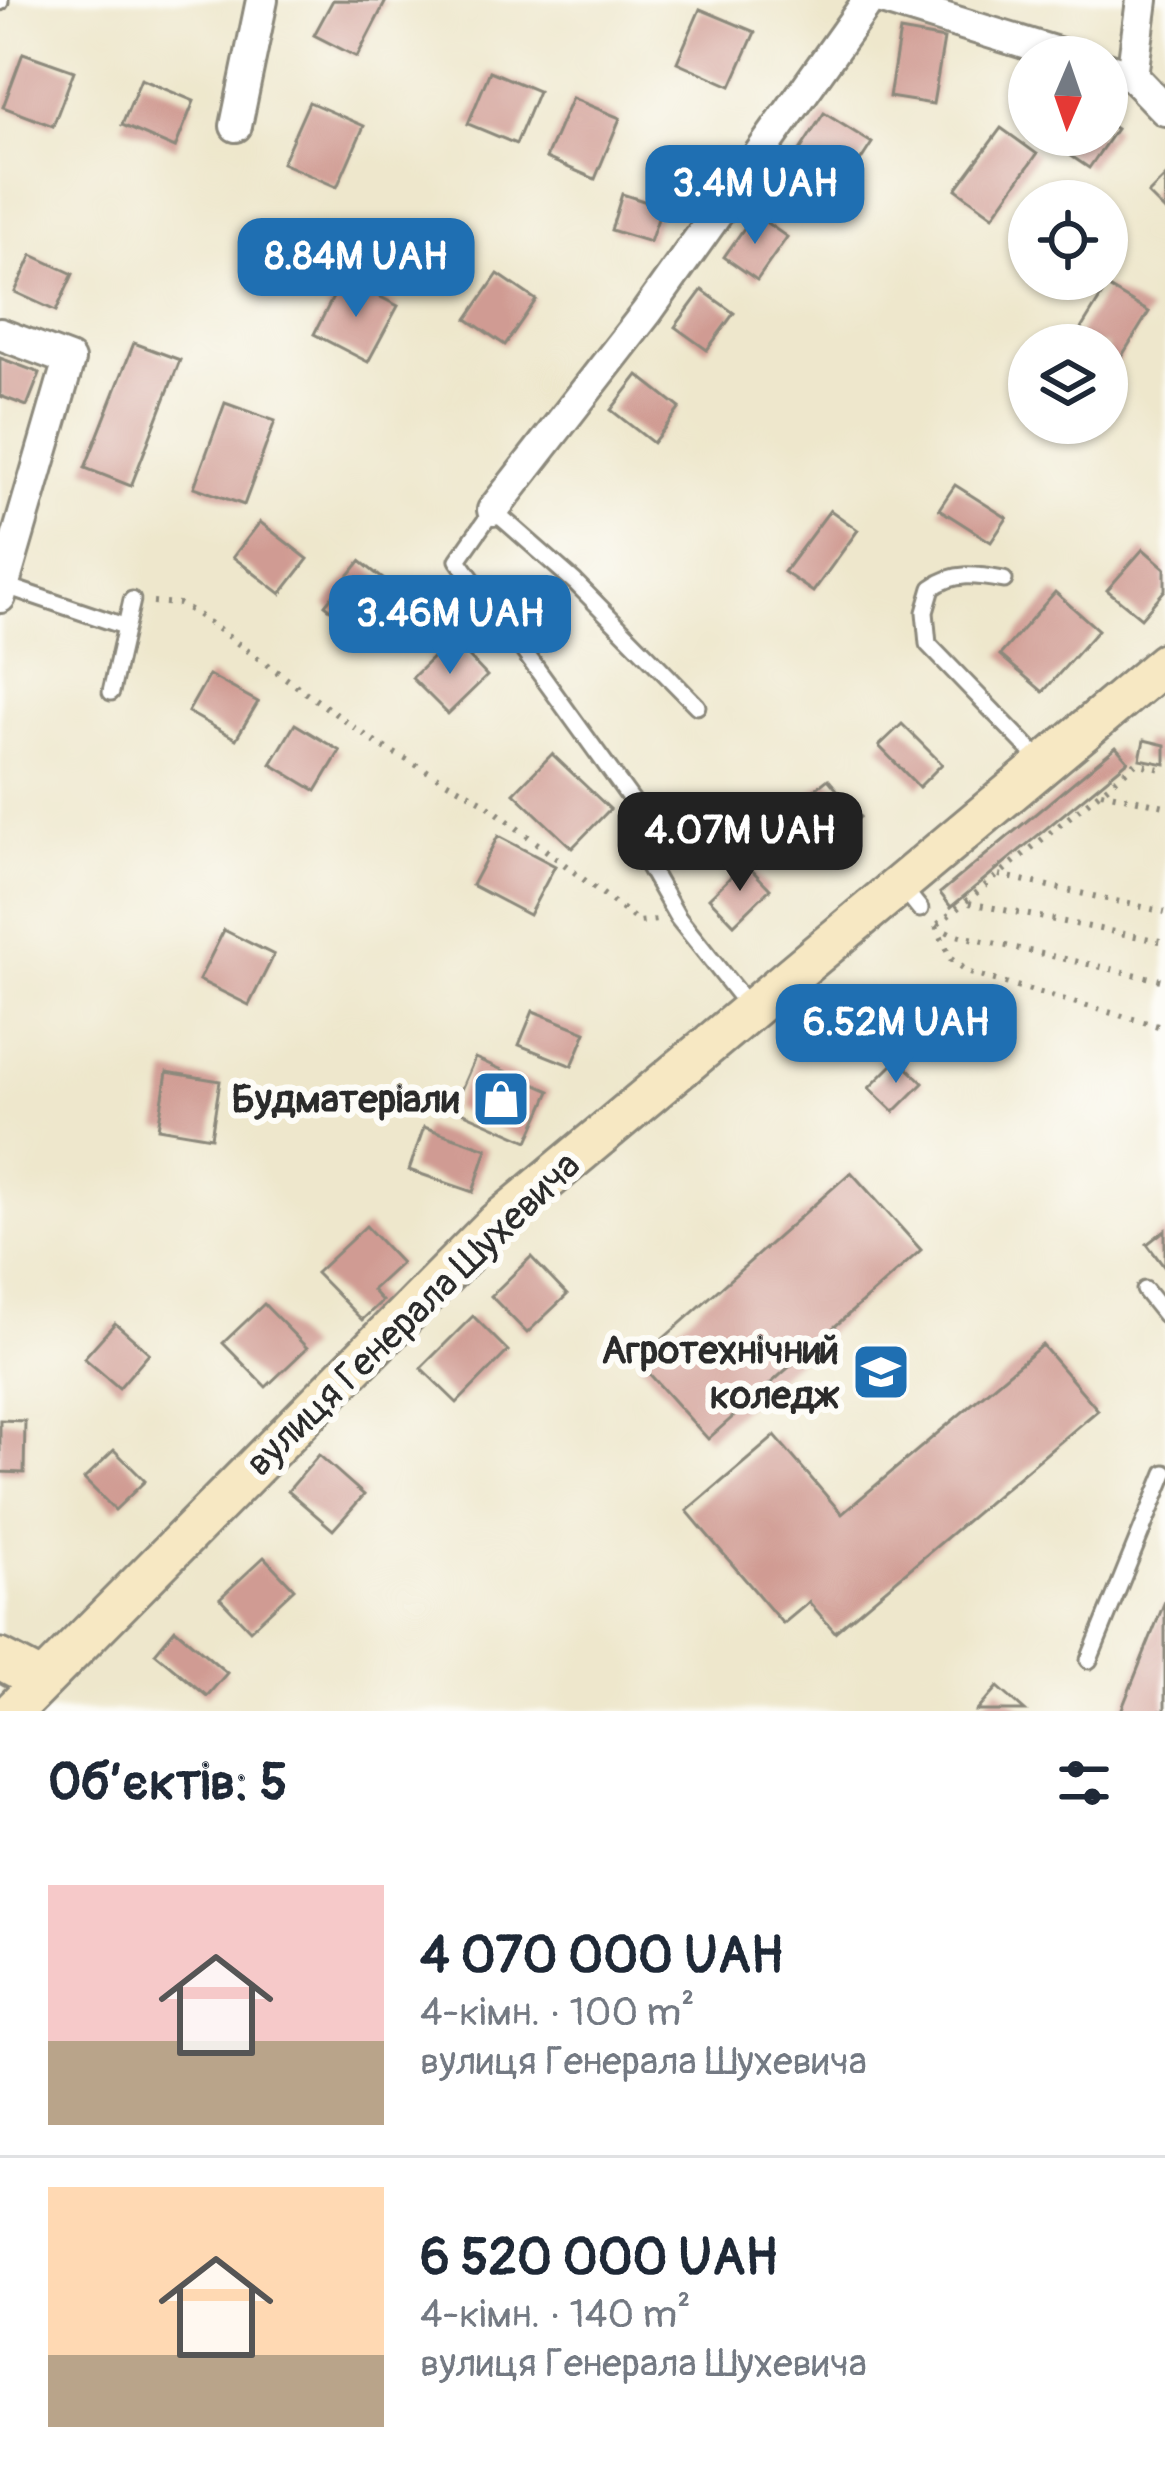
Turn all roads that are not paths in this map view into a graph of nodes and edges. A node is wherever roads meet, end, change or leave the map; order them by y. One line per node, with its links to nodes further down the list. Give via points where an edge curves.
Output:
1 (262, 0): 9 (street)
2 (869, 0): 11 (street, via 647,312)
3 (885, 0): 5 (street)
4 (1142, 0): 6 (street)
5 (1008, 38)
6 (1128, 46)
7 (1128, 79): 8 (street)
8 (1165, 110)
9 (236, 126)
10 (0, 334): 13 (street, via 69,360)
11 (493, 510): 18 (lane); 20 (lane, via 458,560 638,809 633,839 678,918)
12 (1004, 580): 19 (lane, via 946,577 932,588 924,629 928,644)
13 (2, 591): 15 (lane)
14 (132, 601): 15 (lane)
15 (124, 626): 17 (lane)
16 (1165, 663): 19 (street, вулиця Генерала Шухевича)
17 (111, 692)
18 (697, 706)
19 (1043, 764): 20 (street, вулиця Генерала Шухевича, via 909,895)
20 (749, 1008): 26 (street, вулиця Генерала Шухевича, via 496,1223)
21 (1145, 1290): 22 (lane)
22 (1165, 1315)
23 (1165, 1472): 25 (lane)
24 (0, 1659): 26 (street)
25 (1089, 1660)
26 (42, 1681): 27 (street, вулиця Генерала Шухевича)
27 (13, 1711)

